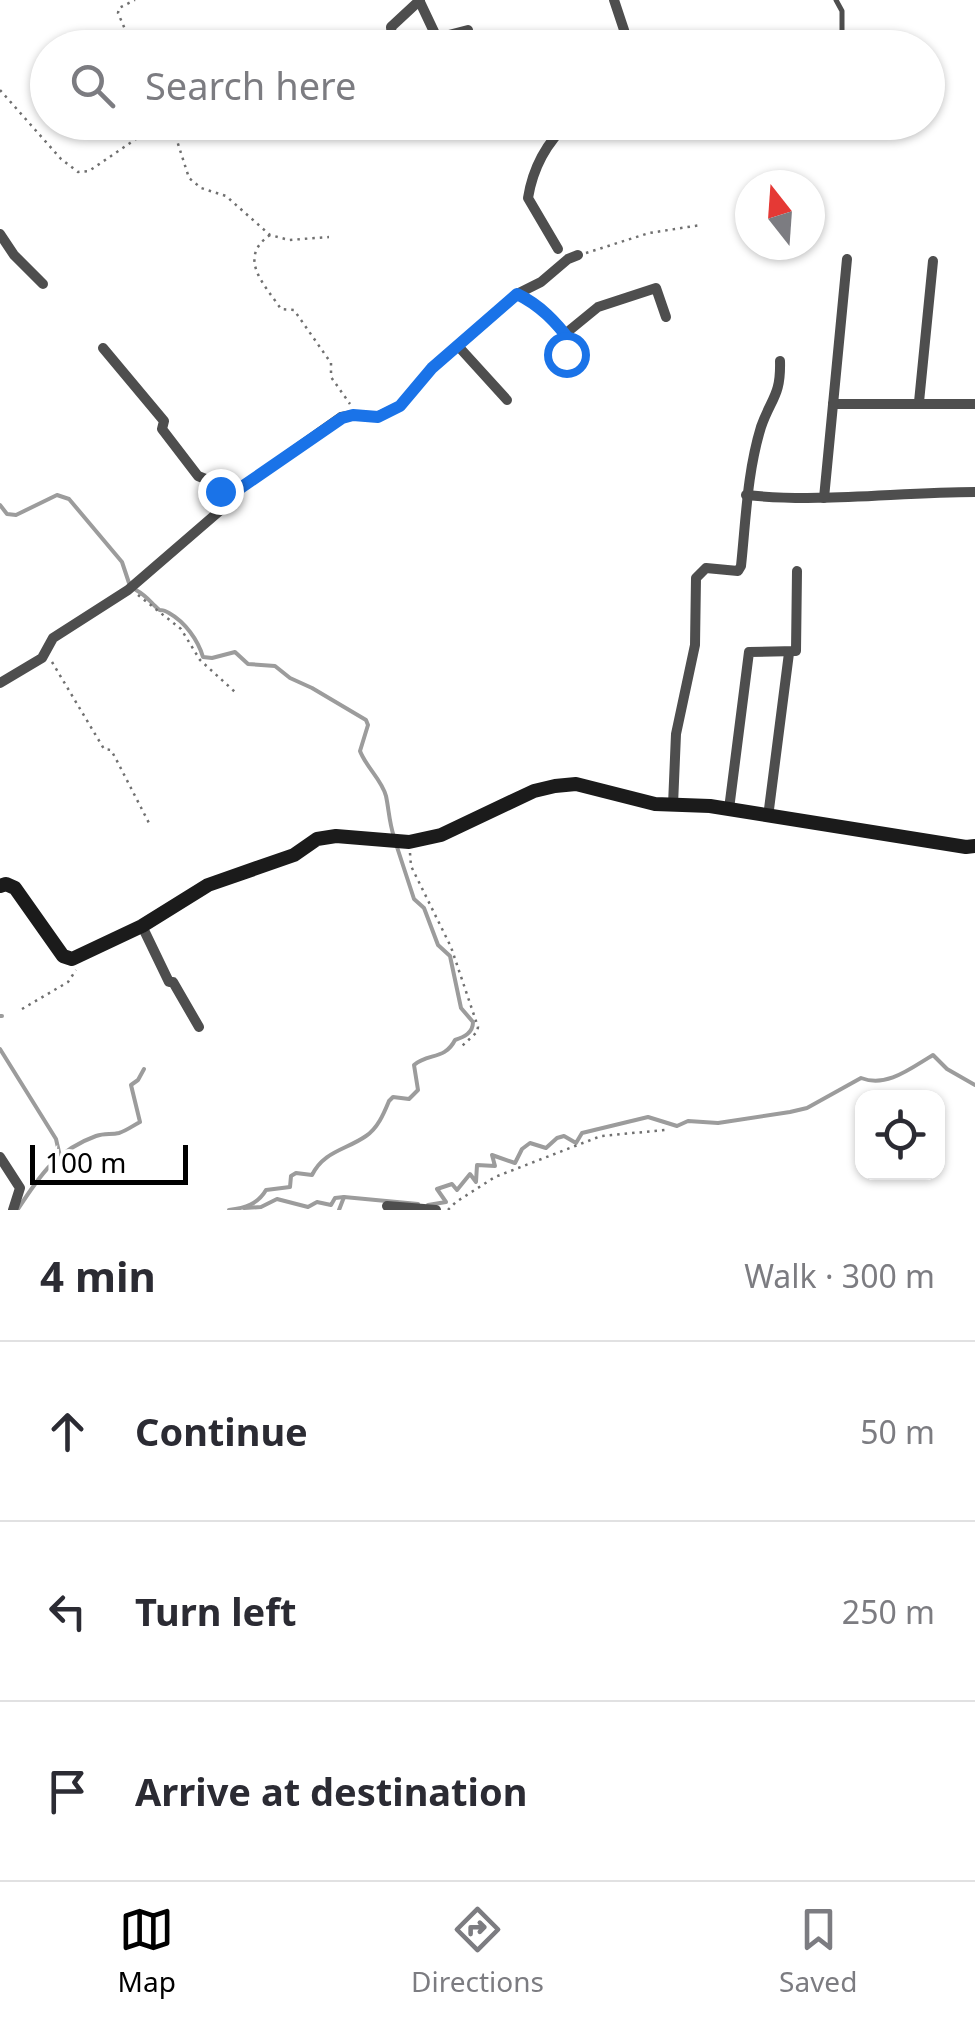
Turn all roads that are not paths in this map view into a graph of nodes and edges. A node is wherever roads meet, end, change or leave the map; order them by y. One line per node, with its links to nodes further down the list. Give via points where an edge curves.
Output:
1 (614, 0): 6 (street)
2 (836, 0): 7 (lane)
3 (420, 1): 4 (street); 5 (street)
4 (391, 30)
5 (433, 30)
6 (624, 30)
7 (842, 30)
8 (550, 140): 10 (street, via 528,198)
9 (0, 234): 14 (street)
10 (558, 249)
11 (578, 256): 15 (street)
12 (848, 259): 24 (street)
13 (933, 260): 23 (street)
14 (43, 284)
15 (517, 294): 17 (street, via 537,304); 18 (street)
16 (666, 317): 17 (street, via 656,288 598,307)
17 (565, 334): 21 (street, via 571,342 566,354)
18 (458, 346): 22 (street); 29 (street, via 400,406 378,417 342,418 236,491)
19 (104, 348): 29 (street, via 164,421 162,429 198,476 220,491)
20 (780, 361): 27 (street, via 780,386 762,426)
21 (576, 369)
22 (507, 400)
23 (919, 402): 24 (street); 25 (street)
24 (833, 404): 28 (street)
25 (975, 404)
26 (975, 492): 28 (street)
27 (746, 495): 28 (street); 33 (street, via 738,571 706,568 696,578 695,644 676,734)
28 (824, 498)
29 (223, 508): 32 (street, via 128,590 53,638 42,658)
30 (796, 571): 31 (street, via 796,651)
31 (789, 653): 34 (street, via 749,652); 35 (street)
32 (0, 682)
33 (674, 805): 34 (street); 38 (street, via 576,784 534,791 410,842 317,838 294,855 208,885)
34 (728, 809): 35 (street)
35 (768, 817): 36 (street)
36 (975, 846)
37 (0, 886): 38 (street, via 15,888 63,956 72,959)
38 (142, 926): 39 (street)
39 (199, 1028)
40 (0, 1157): 42 (street, via 20,1188)
41 (387, 1206): 43 (street)
42 (13, 1210)
43 (436, 1210)

